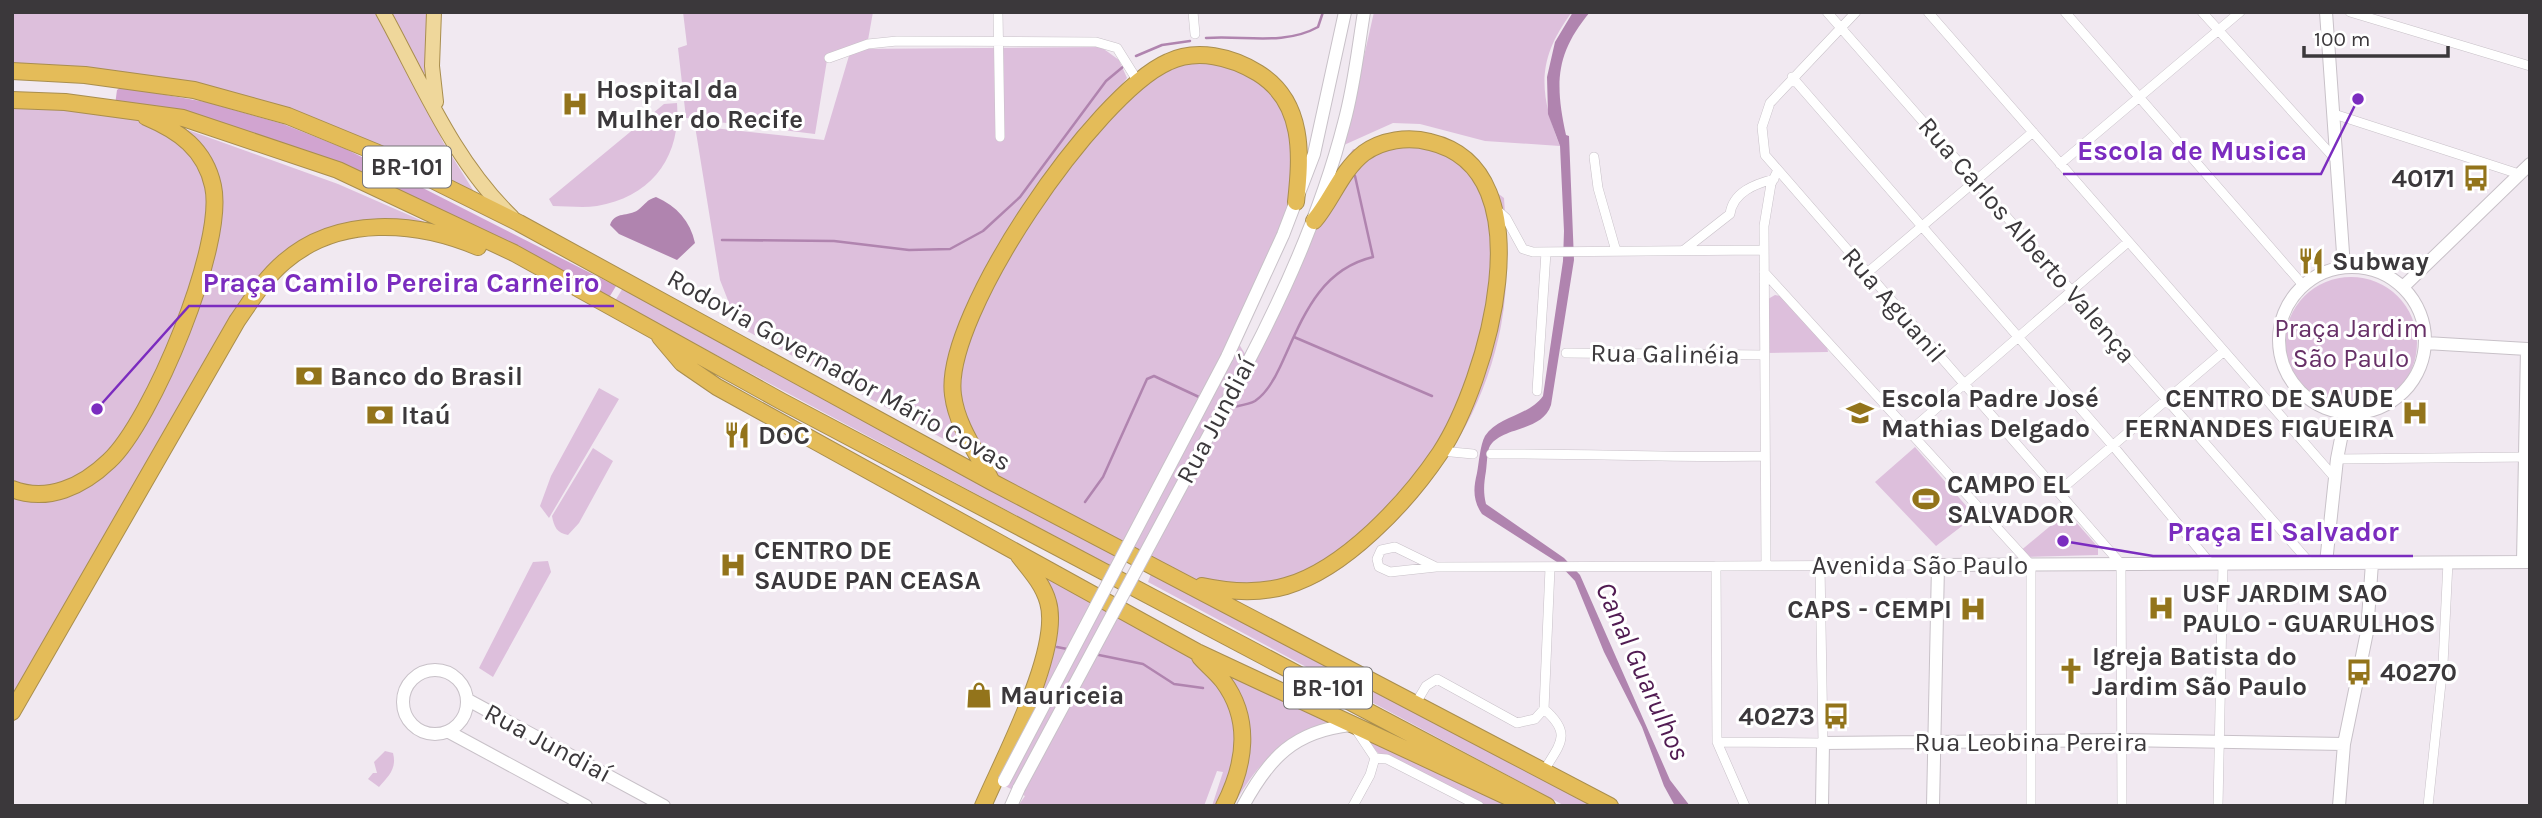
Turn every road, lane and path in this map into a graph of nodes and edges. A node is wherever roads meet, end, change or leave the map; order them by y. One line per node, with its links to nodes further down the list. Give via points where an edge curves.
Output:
1 (383, 12): 27 (main road)
2 (434, 12): 27 (main road, via 432,66)
3 (998, 12): 18 (street)
4 (1194, 12): 17 (street)
5 (1345, 12): 38 (main road, Rua Jundiaí, via 1321,130)
6 (1364, 12): 40 (main road, Rua Jundiaí, via 1345,121)
7 (1827, 12): 15 (street, Rua Carlos Alberto Valença)
8 (1856, 12): 15 (street, Rua Aguanil)
9 (1928, 12): 29 (street)
10 (2065, 12): 24 (street)
11 (2202, 12): 16 (street)
12 (2240, 12): 16 (street)
13 (2326, 12): 28 (main road)
14 (2350, 12): 20 (street)
15 (1841, 26): 22 (street, Rua Aguanil); 37 (street, Rua Carlos Alberto Valença)
16 (2219, 32): 24 (street); 32 (street)
17 (1195, 34)
18 (997, 43): 19 (street, via 897,41 868,44); 23 (street, via 1111,45); 30 (street)
19 (829, 58)
20 (2530, 66)
21 (12, 71): 41 (highway, Rodovia Governador Mário Covas / BR-101, via 134,80 250,104 336,134)
22 (1792, 77): 36 (street, Rua Aguanil, via 1770,103 1762,128 1765,155); 42 (street)
23 (1138, 80): 38 (highway, via 1171,60 1196,55 1226,58 1262,76 1289,106 1299,137); 75 (highway, via 1077,147 1025,219 974,309 957,352 953,374 956,407)
24 (2140, 99): 33 (street); 52 (street)
25 (12, 100): 26 (highway, Rodovia Governador Mário Covas / BR-101)
26 (124, 109): 51 (highway, Rodovia Governador Mário Covas / BR-101, via 206,124 314,160); 76 (highway, via 174,130 203,158 215,198 204,264 172,353 109,462 74,487 41,495)
27 (437, 110): 41 (main road, via 482,187)
28 (2334, 114): 32 (main road); 35 (street)
29 (2033, 132): 33 (street); 37 (street)
30 (1000, 136)
31 (1594, 158): 46 (street)
32 (2337, 161): 48 (main road)
33 (2060, 164): 43 (street)
34 (2530, 164): 35 (main road)
35 (2519, 174): 53 (main road)
36 (1775, 175): 44 (street, via 1748,187 1731,204 1730,214); 45 (street); 50 (street, Rua Aguanil)
37 (1976, 180): 42 (street); 54 (street, Rua Carlos Alberto Valença)
38 (1296, 202): 113 (main road, Rua Jundiaí, bridge, via 1227,357)
39 (1494, 207): 40 (highway, via 1480,174 1460,154 1426,141 1404,139 1372,148 1358,158); 47 (street, via 1506,218 1523,249); 68 (highway, via 1496,263 1487,340 1475,381)
40 (1314, 221): 114 (main road, Rua Jundiaí, bridge, via 1245,366)
41 (519, 223): 75 (highway, Rodovia Governador Mário Covas / BR-101)
42 (1920, 225): 50 (street); 56 (street)
43 (2128, 242): 54 (street); 59 (street)
44 (1684, 250): 45 (street); 46 (street)
45 (1764, 250): 49 (street)
46 (1616, 251): 47 (street)
47 (1546, 252): 63 (street)
48 (2344, 267): 52 (main road); 53 (main road, via 2367,268)
49 (1764, 272): 61 (street); 66 (street)
50 (1867, 273): 62 (street, Rua Aguanil)
51 (562, 278): 55 (highway, Rodovia Governador Mário Covas / BR-101); 98 (highway, via 463,241 410,227 338,234 303,247 283,262 237,321)
52 (2303, 285): 65 (main road, via 2290,299 2281,324 2279,346 2284,366 2309,400)
53 (2403, 287): 57 (main road, via 2417,306)
54 (2071, 290): 56 (street); 64 (street, Rua Carlos Alberto Valença)
55 (651, 328): 78 (highway, via 682,362 717,387); 120 (highway, Rodovia Governador Mário Covas / BR-101)
56 (2018, 336): 62 (street); 67 (street)
57 (2426, 342): 58 (main road); 65 (main road, via 2412,382 2396,398 2377,409)
58 (2529, 346): 72 (main road)
59 (2223, 352): 64 (street); 74 (street)
60 (1566, 353): 61 (street, Rua Galinéia)
61 (1764, 355): 71 (street)
62 (1963, 385): 66 (street); 77 (street, Rua Aguanil)
63 (1537, 391)
64 (2166, 400): 67 (street); 81 (street, Rua Carlos Alberto Valença)
65 (2346, 413): 73 (main road)
66 (1910, 431): 87 (street)
67 (2114, 447): 77 (street); 85 (street)
68 (1441, 451): 69 (street); 93 (highway, via 1377,525 1339,558 1303,579 1250,592)
69 (1473, 454)
70 (1491, 454): 71 (street)
71 (1764, 456): 89 (street)
72 (2526, 457): 73 (street); 80 (main road)
73 (2337, 459): 74 (main road)
74 (2334, 478): 82 (main road)
75 (992, 482): 93 (highway, Rodovia Governador Mário Covas / BR-101)
76 (12, 489)
77 (2058, 492): 84 (street, Rua Aguanil)
78 (1013, 549): 94 (highway); 112 (highway, via 1048,602 1049,643)
79 (2448, 562): 80 (main road, Avenida São Paulo); 83 (main road, Avenida São Paulo); 129 (street)
80 (2526, 562)
81 (2309, 563): 82 (main road, Avenida São Paulo); 85 (main road, Avenida São Paulo)
82 (2326, 563): 83 (main road, Avenida São Paulo)
83 (2372, 563): 107 (main road, via 2367,632)
84 (2121, 564): 85 (main road, Avenida São Paulo); 87 (main road, Avenida São Paulo); 101 (street)
85 (2217, 564): 106 (street)
86 (1938, 565): 87 (main road, Avenida São Paulo); 90 (street, Avenida São Paulo); 103 (main road)
87 (2031, 565): 104 (street)
88 (1716, 566): 89 (street, Avenida São Paulo); 92 (street, Avenida São Paulo); 102 (street)
89 (1766, 566): 90 (street, Avenida São Paulo)
90 (1820, 566): 105 (street)
91 (1436, 567): 91 (street, Avenida São Paulo, via 1395,547 1381,550 1377,559 1379,567 1390,572); 92 (street, Avenida São Paulo)
92 (1550, 568): 97 (street)
93 (1183, 582): 96 (highway, Rodovia Governador Mário Covas / BR-101)
94 (1197, 652): 99 (highway); 115 (highway, via 1222,679 1240,714 1242,756)
95 (468, 700): 100 (main road, via 463,719); 100 (main road, via 461,682 441,670 422,673 406,688 403,710 414,727 432,735); 111 (main road, Rua Jundiaí)
96 (1416, 703): 97 (street, via 1426,686 1437,679 1517,723 1535,719); 109 (highway, Rodovia Governador Mário Covas / BR-101)
97 (1544, 709): 109 (street, via 1562,732)
98 (12, 712)
99 (1352, 726): 108 (street); 116 (main road, via 1309,734 1282,751); 119 (highway)
100 (449, 732): 110 (main road, Rua Jundiaí)
101 (2122, 740): 104 (main road, Rua Leobina Pereira); 106 (main road, Rua Leobina Pereira); 126 (street)
102 (1717, 742): 105 (street, Rua Leobina Pereira); 122 (street)
103 (1934, 742): 104 (main road, Rua Leobina Pereira); 105 (main road, Rua Leobina Pereira); 124 (main road)
104 (2031, 742): 125 (street)
105 (1823, 743): 123 (main road)
106 (2218, 743): 107 (main road, Rua Leobina Pereira); 127 (street)
107 (2344, 744): 128 (main road)
108 (1374, 758): 117 (street); 118 (street, via 1387,760)
109 (1543, 772): 121 (highway, Rodovia Governador Mário Covas / BR-101)
110 (586, 806)
111 (664, 806)
112 (983, 806)
113 (991, 806)
114 (1011, 806)
115 (1224, 806)
116 (1243, 806)
117 (1353, 806)
118 (1479, 806)
119 (1528, 806)
120 (1547, 806)
121 (1610, 806)
122 (1745, 806)
123 (1822, 806)
124 (1933, 806)
125 (2031, 806)
126 (2122, 806)
127 (2218, 806)
128 (2339, 806)
129 (2428, 806)

